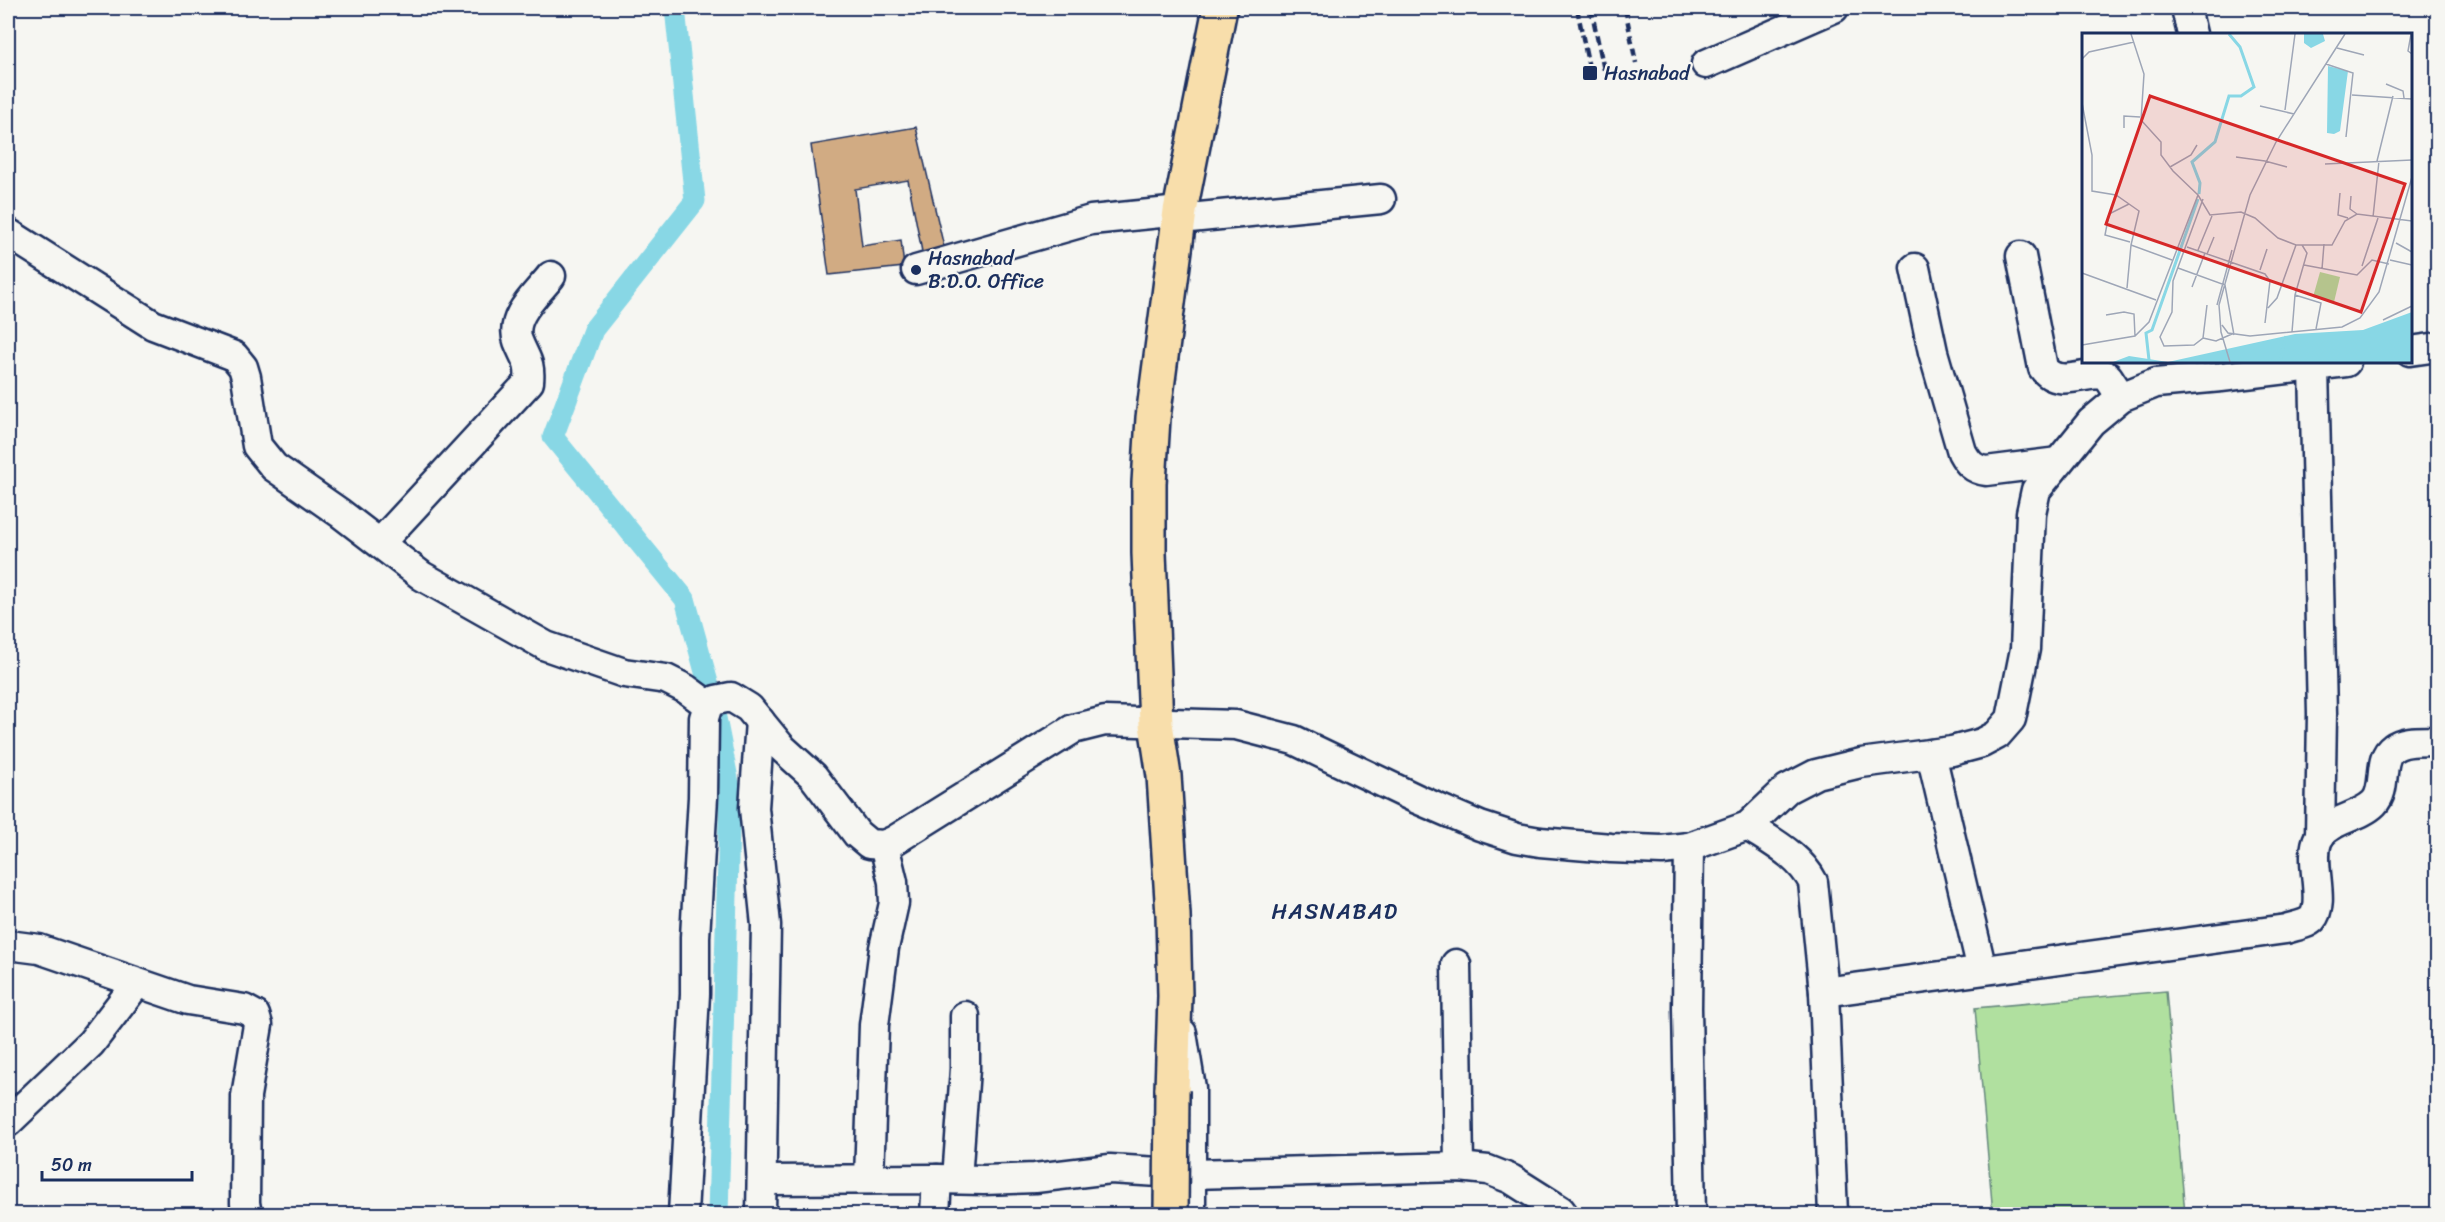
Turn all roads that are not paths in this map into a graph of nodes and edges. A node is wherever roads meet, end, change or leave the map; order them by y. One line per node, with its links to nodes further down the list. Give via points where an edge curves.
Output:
1 (1220, 8): 7 (main road)
2 (1834, 8): 5 (street)
3 (2186, 8): 4 (street)
4 (2192, 33)
5 (1706, 64)
6 (1381, 199): 7 (street)
7 (1180, 215): 11 (street, via 1091,220); 23 (main road, via 1153,418 1149,483)
8 (8, 233): 20 (street, via 153,325 234,356 246,377 257,446 274,467)
9 (2021, 256): 18 (street, via 2043,368 2059,379 2103,374)
10 (1915, 268): 19 (street, via 1938,369 1967,462 1986,471)
11 (916, 270)
12 (551, 276): 20 (street, via 516,324 517,339 530,365 529,382)
13 (2438, 347): 14 (street)
14 (2412, 351)
15 (2340, 363): 17 (street)
16 (2267, 367): 17 (street); 18 (street, via 2156,383)
17 (2314, 367): 27 (street, via 2322,714)
18 (2121, 397): 19 (street, via 2091,422)
19 (2058, 462): 25 (street, via 2036,490 2032,507 2025,649 2010,719 1997,735 1982,743)
20 (380, 543): 21 (street, via 422,576 546,646 624,673 666,679)
21 (708, 705): 22 (street, via 731,697 749,708); 45 (street, via 704,718)
22 (760, 721): 28 (street, via 813,776 857,834 869,844); 43 (street, via 754,808 766,925)
23 (1156, 724): 28 (street, via 1105,721 1073,729); 29 (street, via 1236,725 1283,737 1417,799 1517,838 1611,848); 35 (main road, via 1169,846)
24 (2438, 741): 27 (street, via 2401,743 2389,750 2382,788 2374,802)
25 (1931, 754): 26 (street, via 1816,774 1787,789); 32 (street)
26 (1748, 826): 29 (street); 34 (street, via 1805,866 1813,882)
27 (2319, 836): 32 (street, via 2315,850 2317,908 2304,924)
28 (884, 845): 41 (street, via 894,903 874,1025)
29 (1689, 847): 52 (street)
30 (8, 945): 33 (street, via 39,949)
31 (1456, 964): 38 (street)
32 (1982, 970): 34 (street)
33 (137, 983): 37 (street, via 91,1043); 44 (street, via 188,1000 244,1009 258,1020 246,1096)
34 (1824, 992): 53 (street)
35 (1175, 996): 39 (street, via 1165,1022 1157,1083); 40 (street, via 1191,1088); 49 (main road, bridge)
36 (964, 1016): 42 (street, via 965,1069)
37 (8, 1122)
38 (1459, 1167): 40 (street); 51 (street, via 1488,1170 1511,1179)
39 (1157, 1172): 40 (street); 42 (street, via 1110,1169 1035,1178); 48 (street)
40 (1192, 1174): 50 (street)
41 (869, 1179): 42 (street); 43 (street)
42 (947, 1179): 47 (street)
43 (763, 1180): 46 (street)
44 (247, 1215)
45 (683, 1215)
46 (761, 1215)
47 (935, 1215)
48 (1157, 1215)
49 (1171, 1215)
50 (1191, 1215)
51 (1563, 1215)
52 (1691, 1215)
53 (1833, 1215)

